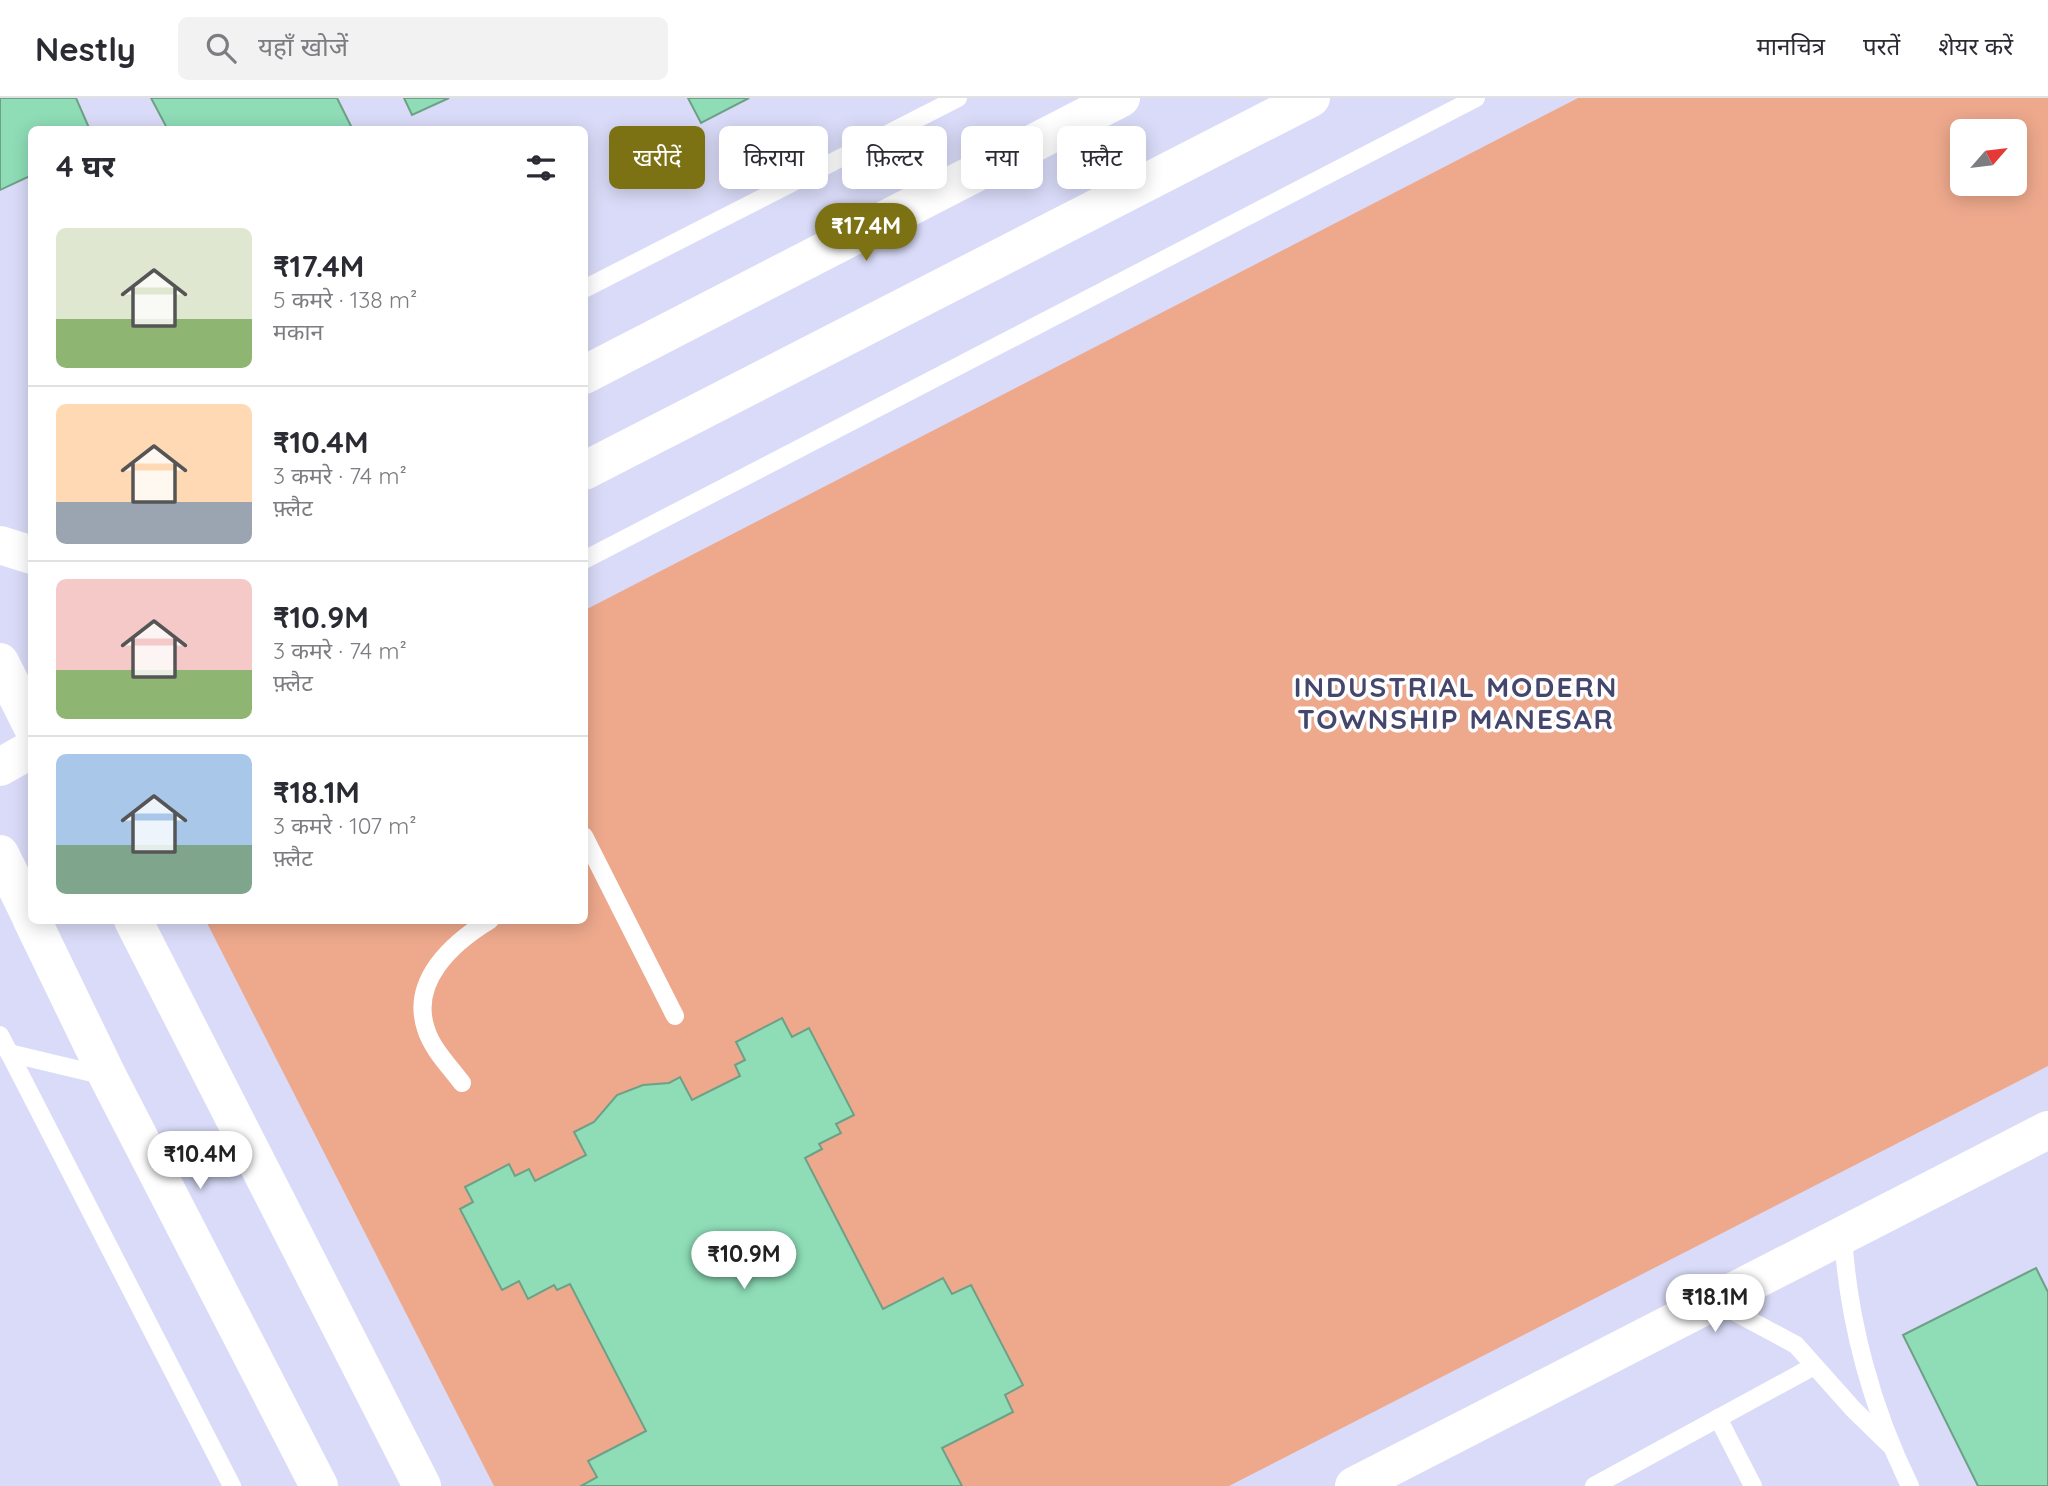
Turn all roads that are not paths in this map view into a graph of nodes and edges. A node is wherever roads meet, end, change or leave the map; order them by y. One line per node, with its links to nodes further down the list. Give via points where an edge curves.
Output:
1 (958, 98): 5 (lane)
2 (1121, 98): 6 (street)
3 (1311, 98): 7 (street)
4 (1476, 98): 10 (lane)
5 (588, 287)
6 (588, 373)
7 (588, 469)
8 (0, 545): 9 (street)
9 (28, 554)
10 (588, 558)
11 (9, 668): 12 (street)
12 (28, 716)
13 (28, 751): 14 (street)
14 (0, 766)
15 (0, 854): 17 (street)
16 (591, 866): 21 (lane)
17 (28, 912)
18 (34, 924): 24 (street)
19 (135, 924): 34 (street)
20 (485, 924): 25 (lane, via 449,951 430,975 421,1003 426,1030)
21 (675, 1016)
22 (0, 1035): 23 (lane)
23 (9, 1053): 24 (lane); 32 (lane)
24 (108, 1077): 33 (street)
25 (462, 1083)
26 (2048, 1130): 27 (street)
27 (1843, 1235): 28 (street); 31 (lane, via 1852,1318)
28 (1714, 1301): 29 (lane, via 1796,1345); 35 (street)
29 (1814, 1366): 30 (lane); 31 (lane)
30 (1718, 1418): 36 (lane); 37 (lane)
31 (1890, 1445): 38 (lane)
32 (232, 1486)
33 (319, 1486)
34 (422, 1486)
35 (1354, 1486)
36 (1594, 1486)
37 (1754, 1486)
38 (1910, 1486)

